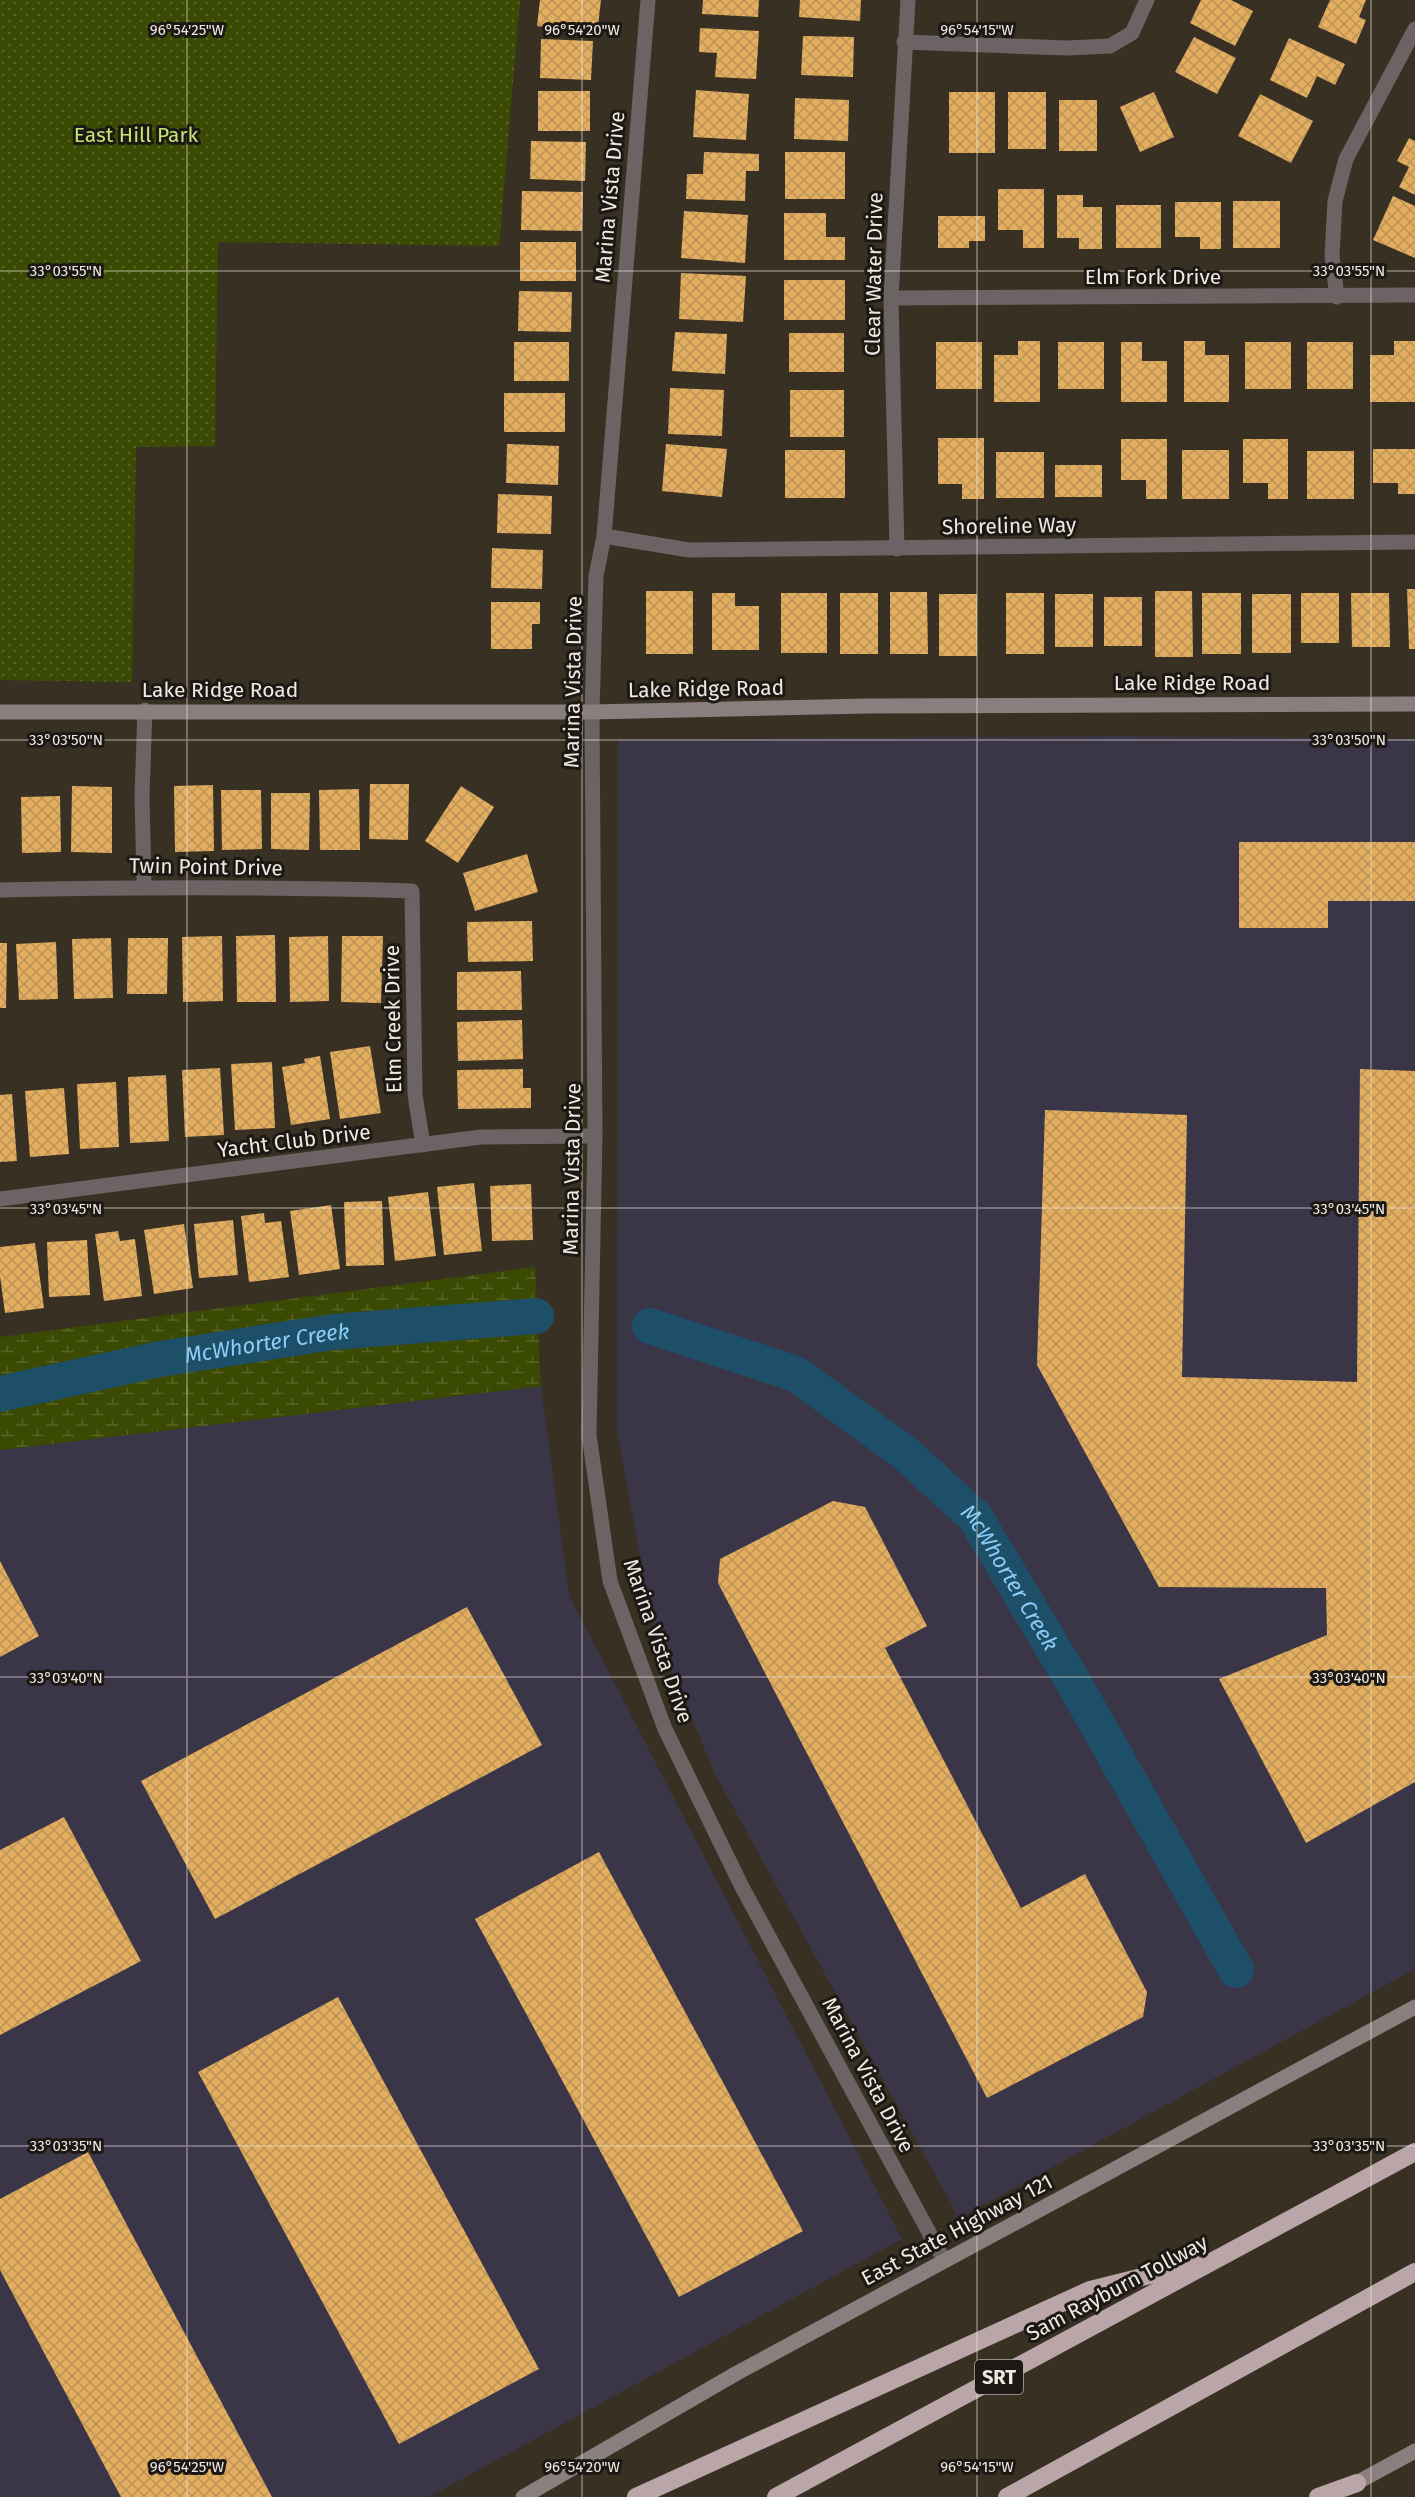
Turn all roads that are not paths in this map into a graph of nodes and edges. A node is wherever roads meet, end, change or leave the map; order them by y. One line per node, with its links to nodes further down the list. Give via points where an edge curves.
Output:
1 (648, 0): 9 (street, Marina Vista Drive)
2 (908, 0): 5 (street, Clear Water Drive)
3 (1147, 0): 5 (street, via 1132,33 1110,46)
4 (1415, 29): 7 (street, via 1346,159 1335,201 1332,256)
5 (904, 42): 8 (street, Clear Water Drive)
6 (1415, 295): 7 (street, Elm Fork Drive)
7 (1337, 297): 8 (street, Elm Fork Drive)
8 (891, 298): 11 (street, Clear Water Drive)
9 (604, 536): 11 (street, Shoreline Way, via 689,550); 15 (street, Marina Vista Drive, via 596,576)
10 (1415, 542): 11 (street, Shoreline Way)
11 (897, 549)
12 (1414, 702): 15 (street, Lake Ridge Road)
13 (145, 710): 14 (street, Lake Ridge Road); 15 (street, Lake Ridge Road); 16 (street)
14 (0, 712)
15 (592, 712): 19 (street, Marina Vista Drive)
16 (144, 886): 17 (street, Twin Point Drive); 18 (street, Twin Point Drive)
17 (0, 890)
18 (412, 891): 20 (street, Elm Creek Drive, via 415,1095)
19 (595, 1136): 20 (street, Yacht Club Drive, via 481,1137); 25 (street, Marina Vista Drive, via 589,1435 610,1581 665,1729 736,1876)
20 (423, 1145): 21 (street, Yacht Club Drive)
21 (0, 1200)
22 (1415, 2007): 25 (street, East State Highway 121)
23 (1415, 2152): 24 (highway, Sam Rayburn Tollway / SRT)
24 (1221, 2257): 30 (highway, via 1090,2290); 31 (highway, Sam Rayburn Tollway / SRT)
25 (944, 2260): 29 (street, East State Highway 121)
26 (1415, 2272): 32 (highway)
27 (1415, 2451): 28 (street)
28 (1357, 2483): 33 (highway); 34 (street)
29 (523, 2497)
30 (636, 2497)
31 (776, 2497)
32 (1007, 2497)
33 (1318, 2497)
34 (1331, 2497)

